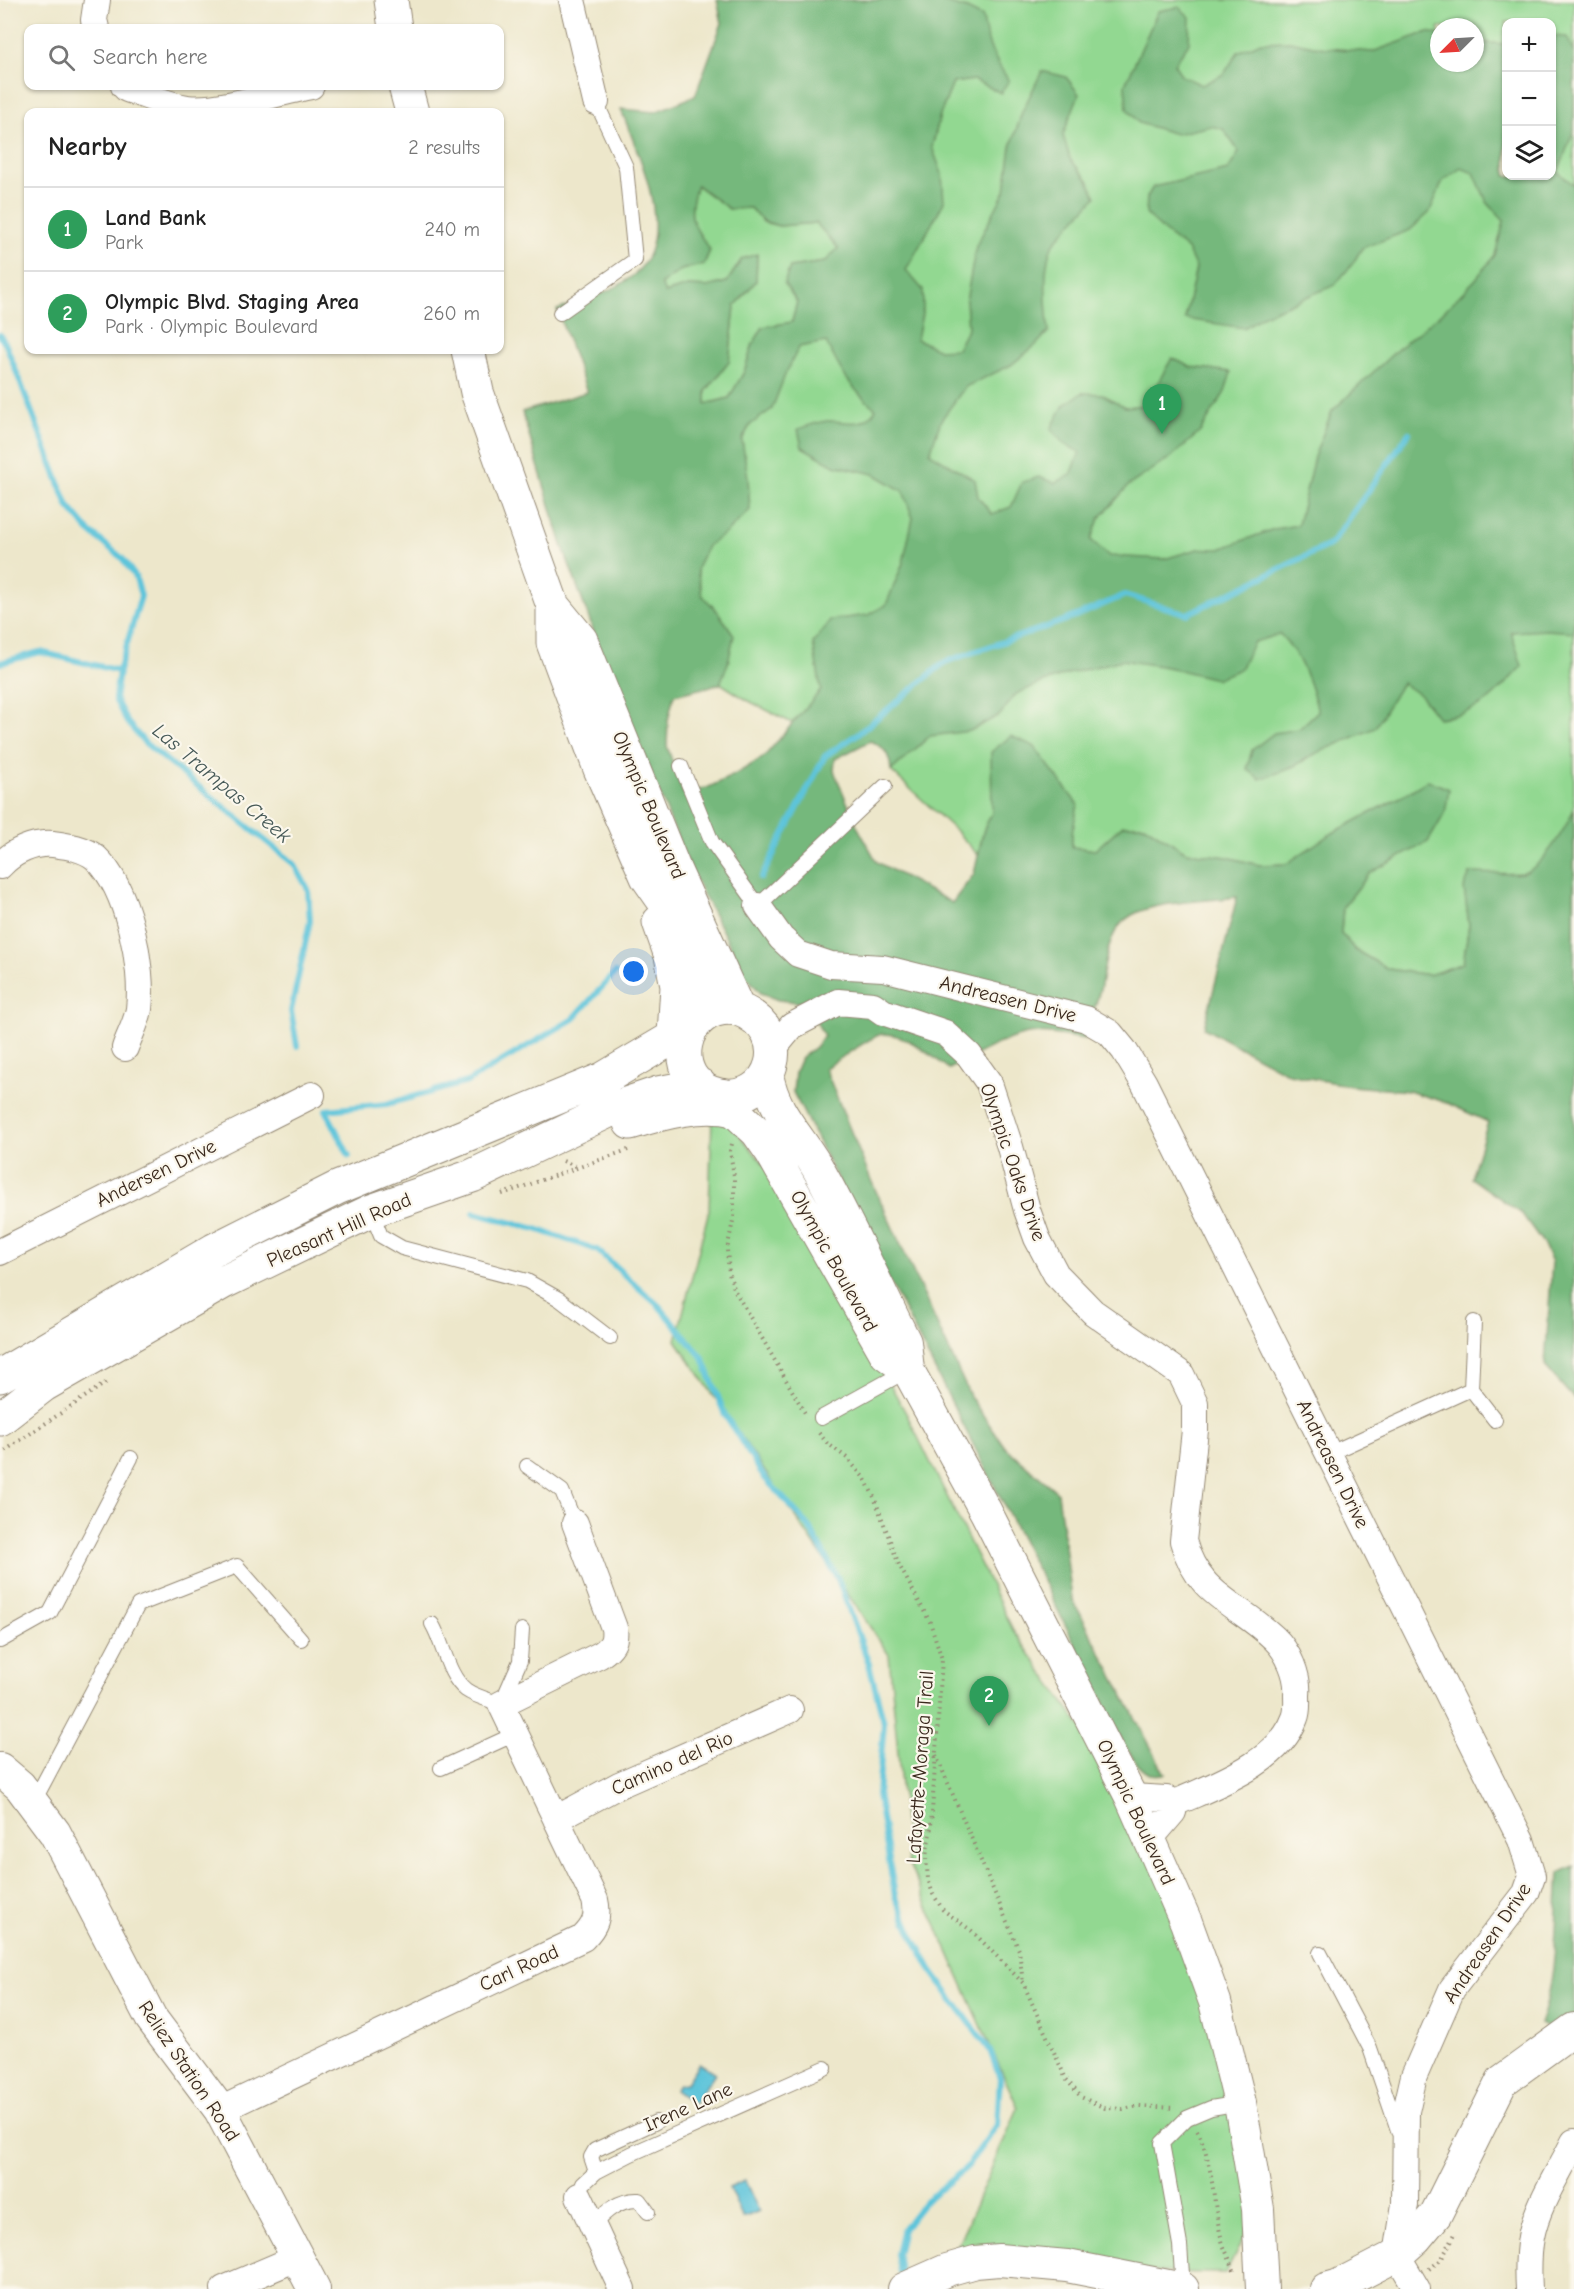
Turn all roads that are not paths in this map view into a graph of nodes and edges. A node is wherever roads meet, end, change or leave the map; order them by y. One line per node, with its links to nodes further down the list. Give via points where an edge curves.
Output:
1 (97, 0): 4 (street)
2 (391, 0): 5 (main road)
3 (572, 0): 9 (street)
4 (95, 24)
5 (394, 24)
6 (130, 90): 11 (street)
7 (292, 90): 10 (street)
8 (406, 90): 12 (main road)
9 (596, 102): 13 (lane, via 626,167 635,260)
10 (191, 108)
11 (191, 108)
12 (411, 108)
13 (560, 313)
14 (469, 354): 15 (main road, Olympic Boulevard, via 477,392)
15 (553, 606): 20 (main road, Olympic Boulevard, via 553,642 646,877 672,956); 21 (main road, Olympic Boulevard, via 581,640 675,871)
16 (681, 766): 19 (lane, via 712,842)
17 (885, 786): 19 (lane)
18 (0, 866): 22 (street, via 7,857 48,843 74,846 95,857 114,879 132,930 140,979 139,1011)
19 (758, 906): 36 (street, Andreasen Drive, via 798,954 831,965 883,968 1086,1018 1110,1033 1144,1083)
20 (689, 1026): 21 (main road, via 718,1009); 24 (main road, Olympic Boulevard, via 685,1056 690,1072); 31 (main road, Pleasant Hill Road, via 603,1079 337,1188 213,1250)
21 (767, 1036): 24 (main road, via 754,1088 727,1096); 30 (street, Olympic Boulevard, via 770,1092 819,1171 905,1342); 51 (street, Olympic Oaks Drive, via 838,1002 873,1005 945,1033 969,1054 989,1083 1027,1210 1056,1274 1093,1312 1181,1374 1195,1403 1183,1540 1187,1558 1209,1588 1275,1639 1298,1683 1296,1717 1272,1752 1229,1779)
22 (125, 1048)
23 (312, 1095): 27 (street, Andersen Drive)
24 (721, 1107): 25 (main road, via 650,1117); 25 (main road, Pleasant Hill Road, via 658,1093 617,1107); 30 (street, Olympic Boulevard, via 757,1132 886,1354)
25 (472, 1176): 26 (main road, Pleasant Hill Road)
26 (371, 1211): 29 (lane, via 381,1236 402,1248 527,1281 560,1299); 33 (main road, Pleasant Hill Road, via 222,1283 44,1385)
27 (3, 1243)
28 (1474, 1322): 32 (lane)
29 (610, 1338)
30 (908, 1370): 35 (lane); 49 (street, Olympic Boulevard, via 986,1512)
31 (0, 1376)
32 (1471, 1389): 34 (lane); 36 (lane)
33 (0, 1419)
34 (1495, 1420)
35 (819, 1424)
36 (1328, 1454): 61 (street, Andreasen Drive, via 1521,1840 1532,1876 1526,1893 1452,1989 1414,2076 1406,2111)
37 (131, 1458): 43 (lane, via 50,1613)
38 (527, 1466): 39 (lane, via 562,1491)
39 (575, 1523): 44 (street, via 615,1628 615,1639 610,1649 600,1655)
40 (432, 1624): 44 (lane, via 460,1684)
41 (522, 1630): 44 (lane, via 520,1661)
42 (301, 1639): 50 (lane, via 237,1566 138,1605)
43 (0, 1641)
44 (501, 1704): 46 (street, Carl Road)
45 (790, 1710): 52 (street, Camino del Rio, via 619,1785)
46 (515, 1734): 47 (lane); 52 (street, Carl Road)
47 (441, 1768)
48 (0, 1769): 50 (street, Reliez Station Road, via 20,1785)
49 (1131, 1797): 51 (street); 53 (street, Olympic Boulevard)
50 (33, 1803): 58 (street, Reliez Station Road, via 55,1833 151,2018)
51 (1176, 1803): 53 (street)
52 (555, 1819): 58 (street, Carl Road, via 598,1912 592,1929 583,1938)
53 (1150, 1839): 57 (street, Olympic Boulevard, via 1215,2002)
54 (1320, 1953): 61 (lane, via 1370,2048)
55 (1574, 2029): 66 (street, via 1502,2081 1436,2214)
56 (825, 2068): 62 (lane, Irene Lane, via 683,2129)
57 (1240, 2103): 72 (lane, via 1211,2108 1187,2118 1162,2143 1180,2245); 73 (street, Olympic Boulevard, via 1258,2209)
58 (220, 2110): 67 (street, Reliez Station Road)
59 (656, 2122): 62 (lane, via 596,2150 591,2157)
60 (1574, 2142): 76 (street, via 1531,2235)
61 (1406, 2152): 66 (street, Andreasen Drive, via 1405,2204)
62 (596, 2172): 63 (lane, Irene Lane, via 583,2184)
63 (579, 2196): 65 (street)
64 (648, 2212): 65 (lane, via 639,2200 632,2200 605,2212)
65 (593, 2225): 70 (street)
66 (1397, 2254): 74 (street); 75 (street)
67 (298, 2257): 68 (street); 69 (street, Reliez Station Road)
68 (224, 2289)
69 (314, 2289)
70 (622, 2289)
71 (904, 2289): 72 (street, via 947,2270 999,2260 1066,2266)
72 (1183, 2289)
73 (1262, 2289)
74 (1326, 2289)
75 (1417, 2289)
76 (1529, 2289)

